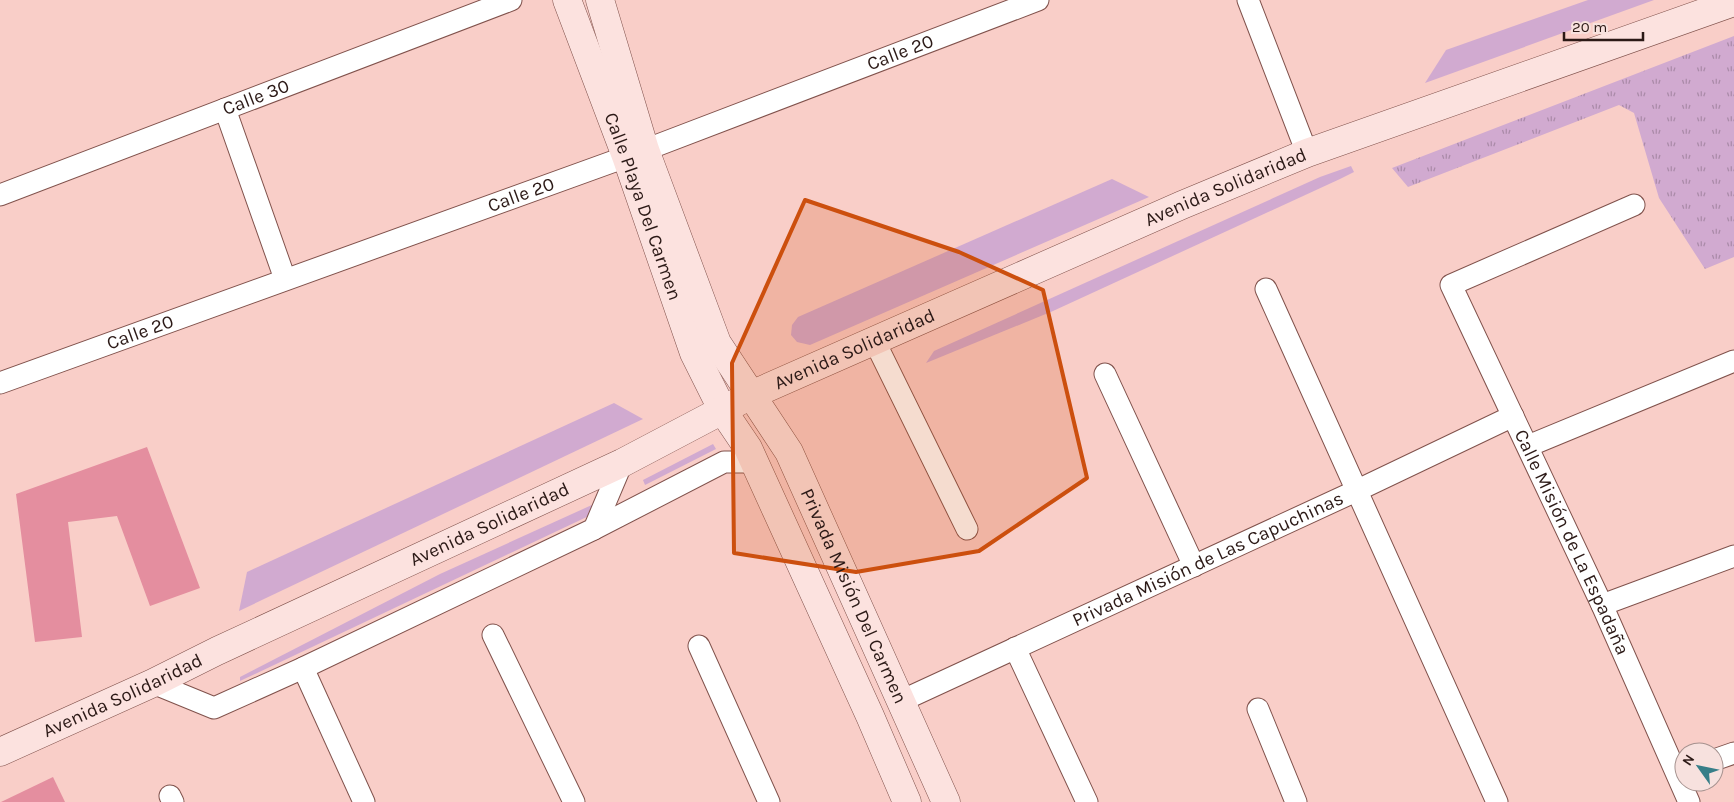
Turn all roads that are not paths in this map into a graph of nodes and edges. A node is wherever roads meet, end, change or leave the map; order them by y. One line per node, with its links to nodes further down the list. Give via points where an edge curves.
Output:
1 (510, 0): 7 (street, Calle 30)
2 (567, 0): 8 (main road, Calle Playa Del Carmen)
3 (600, 0): 8 (main road, Calle Playa Del Carmen)
4 (1038, 0): 8 (street, Calle 20)
5 (1248, 0): 9 (street)
6 (1734, 2): 9 (main road, Avenida Solidaridad)
7 (225, 109): 10 (street, Calle 30); 12 (street)
8 (636, 153): 12 (street, Calle 20); 18 (main road, Calle Playa Del Carmen, via 717,343); 19 (main road, Calle Playa Del Carmen, via 694,354)
9 (1307, 154): 14 (main road, Avenida Solidaridad, via 1182,205)
10 (0, 195)
11 (1634, 205): 20 (street, Calle Misión de La Espadaña, via 1450,285)
12 (286, 280): 17 (street, Calle 20)
13 (1266, 289): 24 (street)
14 (876, 342): 18 (main road, Avenida Solidaridad); 26 (street)
15 (1734, 361): 21 (street)
16 (1105, 374): 28 (street)
17 (0, 382)
18 (752, 395): 19 (main road, Avenida Solidaridad); 35 (main road, Privada Misión Del Carmen, via 789,452)
19 (723, 411): 22 (main road, Privada Misión Del Carmen); 23 (main road, Avenida Solidaridad)
20 (1513, 416): 21 (street, Calle Misión de La Espadaña); 24 (street, Privada Misión de Las Capuchinas)
21 (1528, 446): 29 (street, Calle Misión de La Espadaña)
22 (754, 462): 25 (street, via 724,462); 42 (main road, Privada Misión Del Carmen)
23 (622, 463): 25 (street); 34 (main road, Avenida Solidaridad)
24 (1358, 490): 28 (street, Privada Misión de Las Capuchinas); 46 (street)
25 (594, 529): 33 (street)
26 (967, 529)
27 (1734, 556): 29 (street)
28 (1194, 566): 32 (street, Privada Misión de Las Capuchinas)
29 (1602, 605): 38 (street, Calle Misión de La Espadaña)
30 (493, 635): 40 (street)
31 (699, 646): 41 (street)
32 (1014, 648): 35 (street, Privada Misión de Las Capuchinas); 44 (street)
33 (303, 668): 34 (street, via 214,708); 39 (street)
34 (153, 683): 37 (main road, Avenida Solidaridad)
35 (902, 701): 43 (main road, Privada Misión Del Carmen)
36 (1258, 709): 45 (street)
37 (0, 752)
38 (1674, 757)
39 (364, 802)
40 (574, 802)
41 (769, 802)
42 (907, 802)
43 (946, 802)
44 (1087, 802)
45 (1296, 802)
46 (1497, 802)

